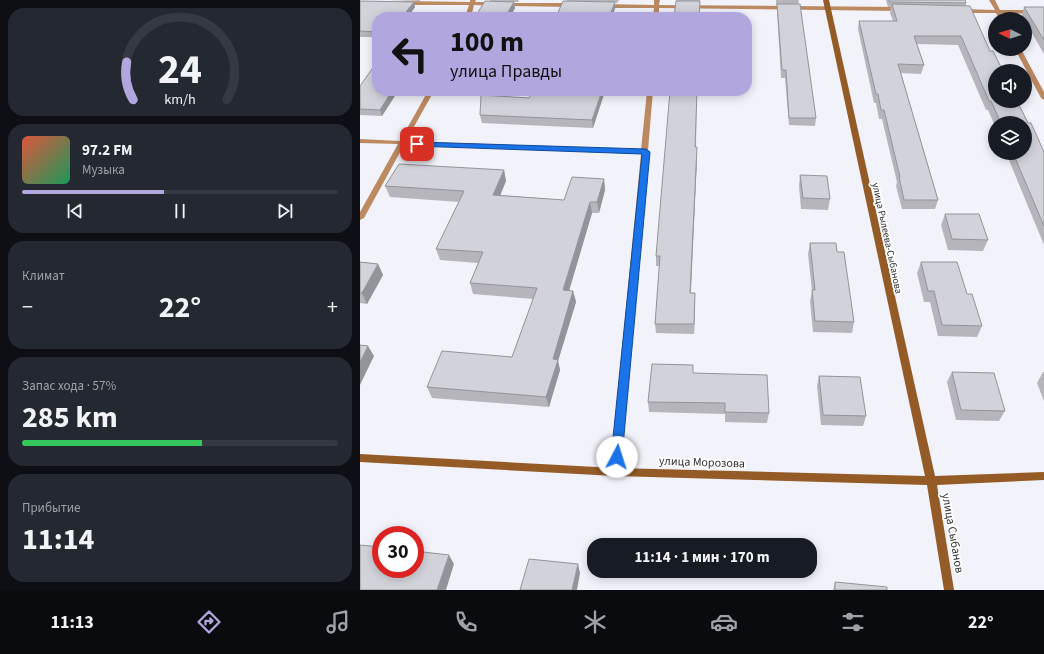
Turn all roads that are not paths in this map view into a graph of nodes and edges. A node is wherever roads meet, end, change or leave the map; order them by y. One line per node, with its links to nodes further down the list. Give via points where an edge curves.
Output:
1 (657, 0): 8 (street)
2 (992, 0): 13 (street)
3 (473, 2): 4 (street); 6 (street); 11 (street)
4 (400, 3)
5 (827, 4): 8 (street); 9 (street); 27 (street, улица Рылеева-Сыбанова)
6 (580, 5)
7 (595, 6): 8 (street)
8 (656, 7): 12 (street)
9 (905, 9)
10 (959, 11): 13 (street)
11 (470, 12)
12 (656, 12)
13 (998, 12)
14 (1032, 12): 15 (street)
15 (1044, 12)
16 (1022, 56): 19 (street)
17 (429, 96): 21 (street)
18 (650, 96): 22 (street)
19 (1044, 98)
20 (360, 142): 21 (street)
21 (402, 144): 22 (street); 23 (street)
22 (646, 152): 25 (street)
23 (360, 218)
24 (360, 458): 25 (street, улица Морозова)
25 (615, 472): 27 (street, улица Морозова)
26 (1044, 476): 27 (street, улица Морозова)
27 (931, 481): 28 (street, улица Сыбанов)
28 (949, 590)

